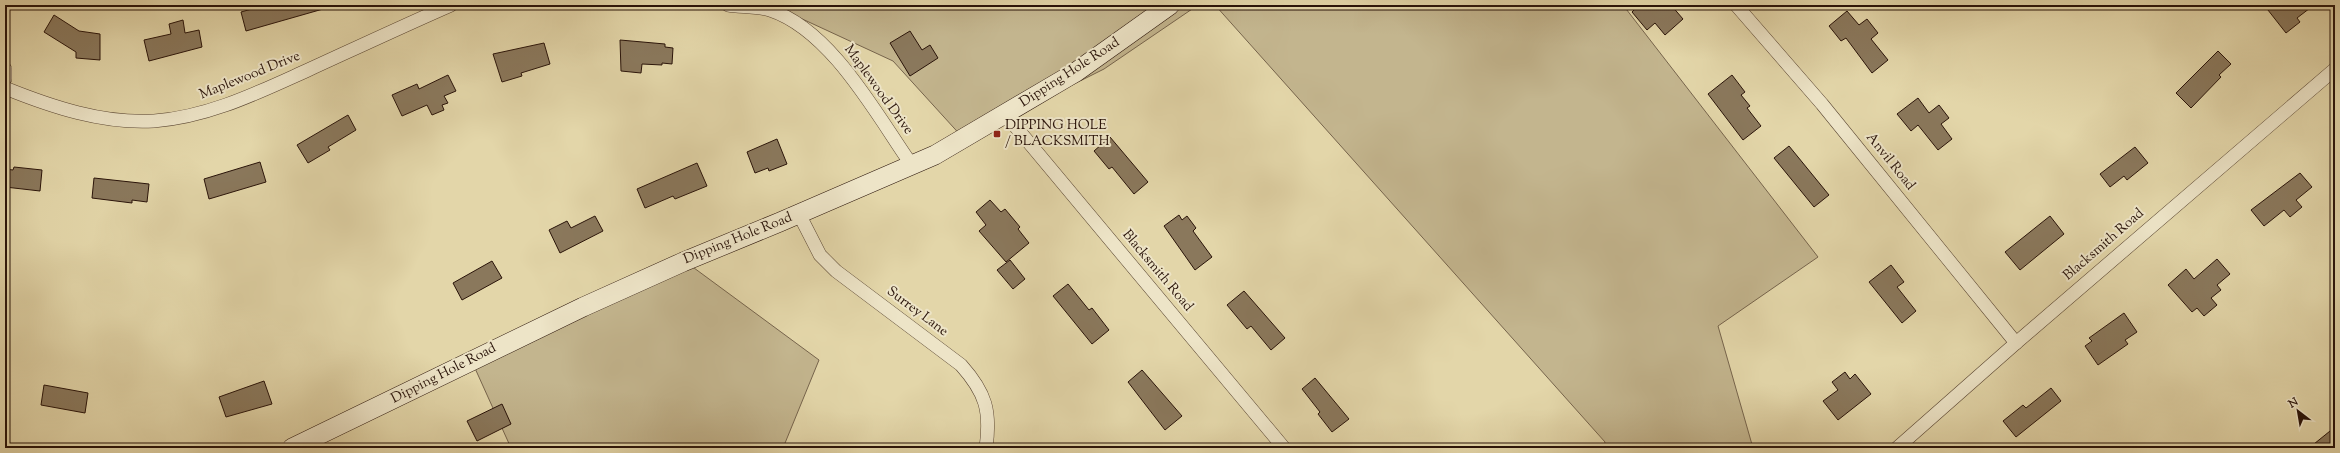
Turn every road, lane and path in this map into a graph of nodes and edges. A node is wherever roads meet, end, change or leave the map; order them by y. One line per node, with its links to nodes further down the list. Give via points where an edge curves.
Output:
1 (451, 5): 8 (street, Maplewood Drive, via 264,90 216,109 186,117 154,121 126,121 99,117 47,104)
2 (728, 5): 10 (street, Maplewood Drive, via 770,10 800,26 827,47)
3 (1170, 5): 9 (main road, Dipping Hole Road, via 1076,72)
4 (1736, 5): 12 (street, Anvil Road, via 1822,104)
5 (5, 69): 7 (street)
6 (2335, 69): 12 (street, Blacksmith Road)
7 (5, 79)
8 (5, 88)
9 (1005, 114): 10 (main road, Dipping Hole Road, via 935,155); 15 (street, Blacksmith Road)
10 (911, 164): 11 (main road, Dipping Hole Road)
11 (799, 214): 13 (main road, Dipping Hole Road, via 583,307); 14 (street, Surrey Lane, via 820,255 836,271 961,365 973,378 987,408 989,426)
12 (2016, 342): 16 (street, Blacksmith Road)
13 (292, 448)
14 (986, 448)
15 (1284, 448)
16 (1897, 448)

